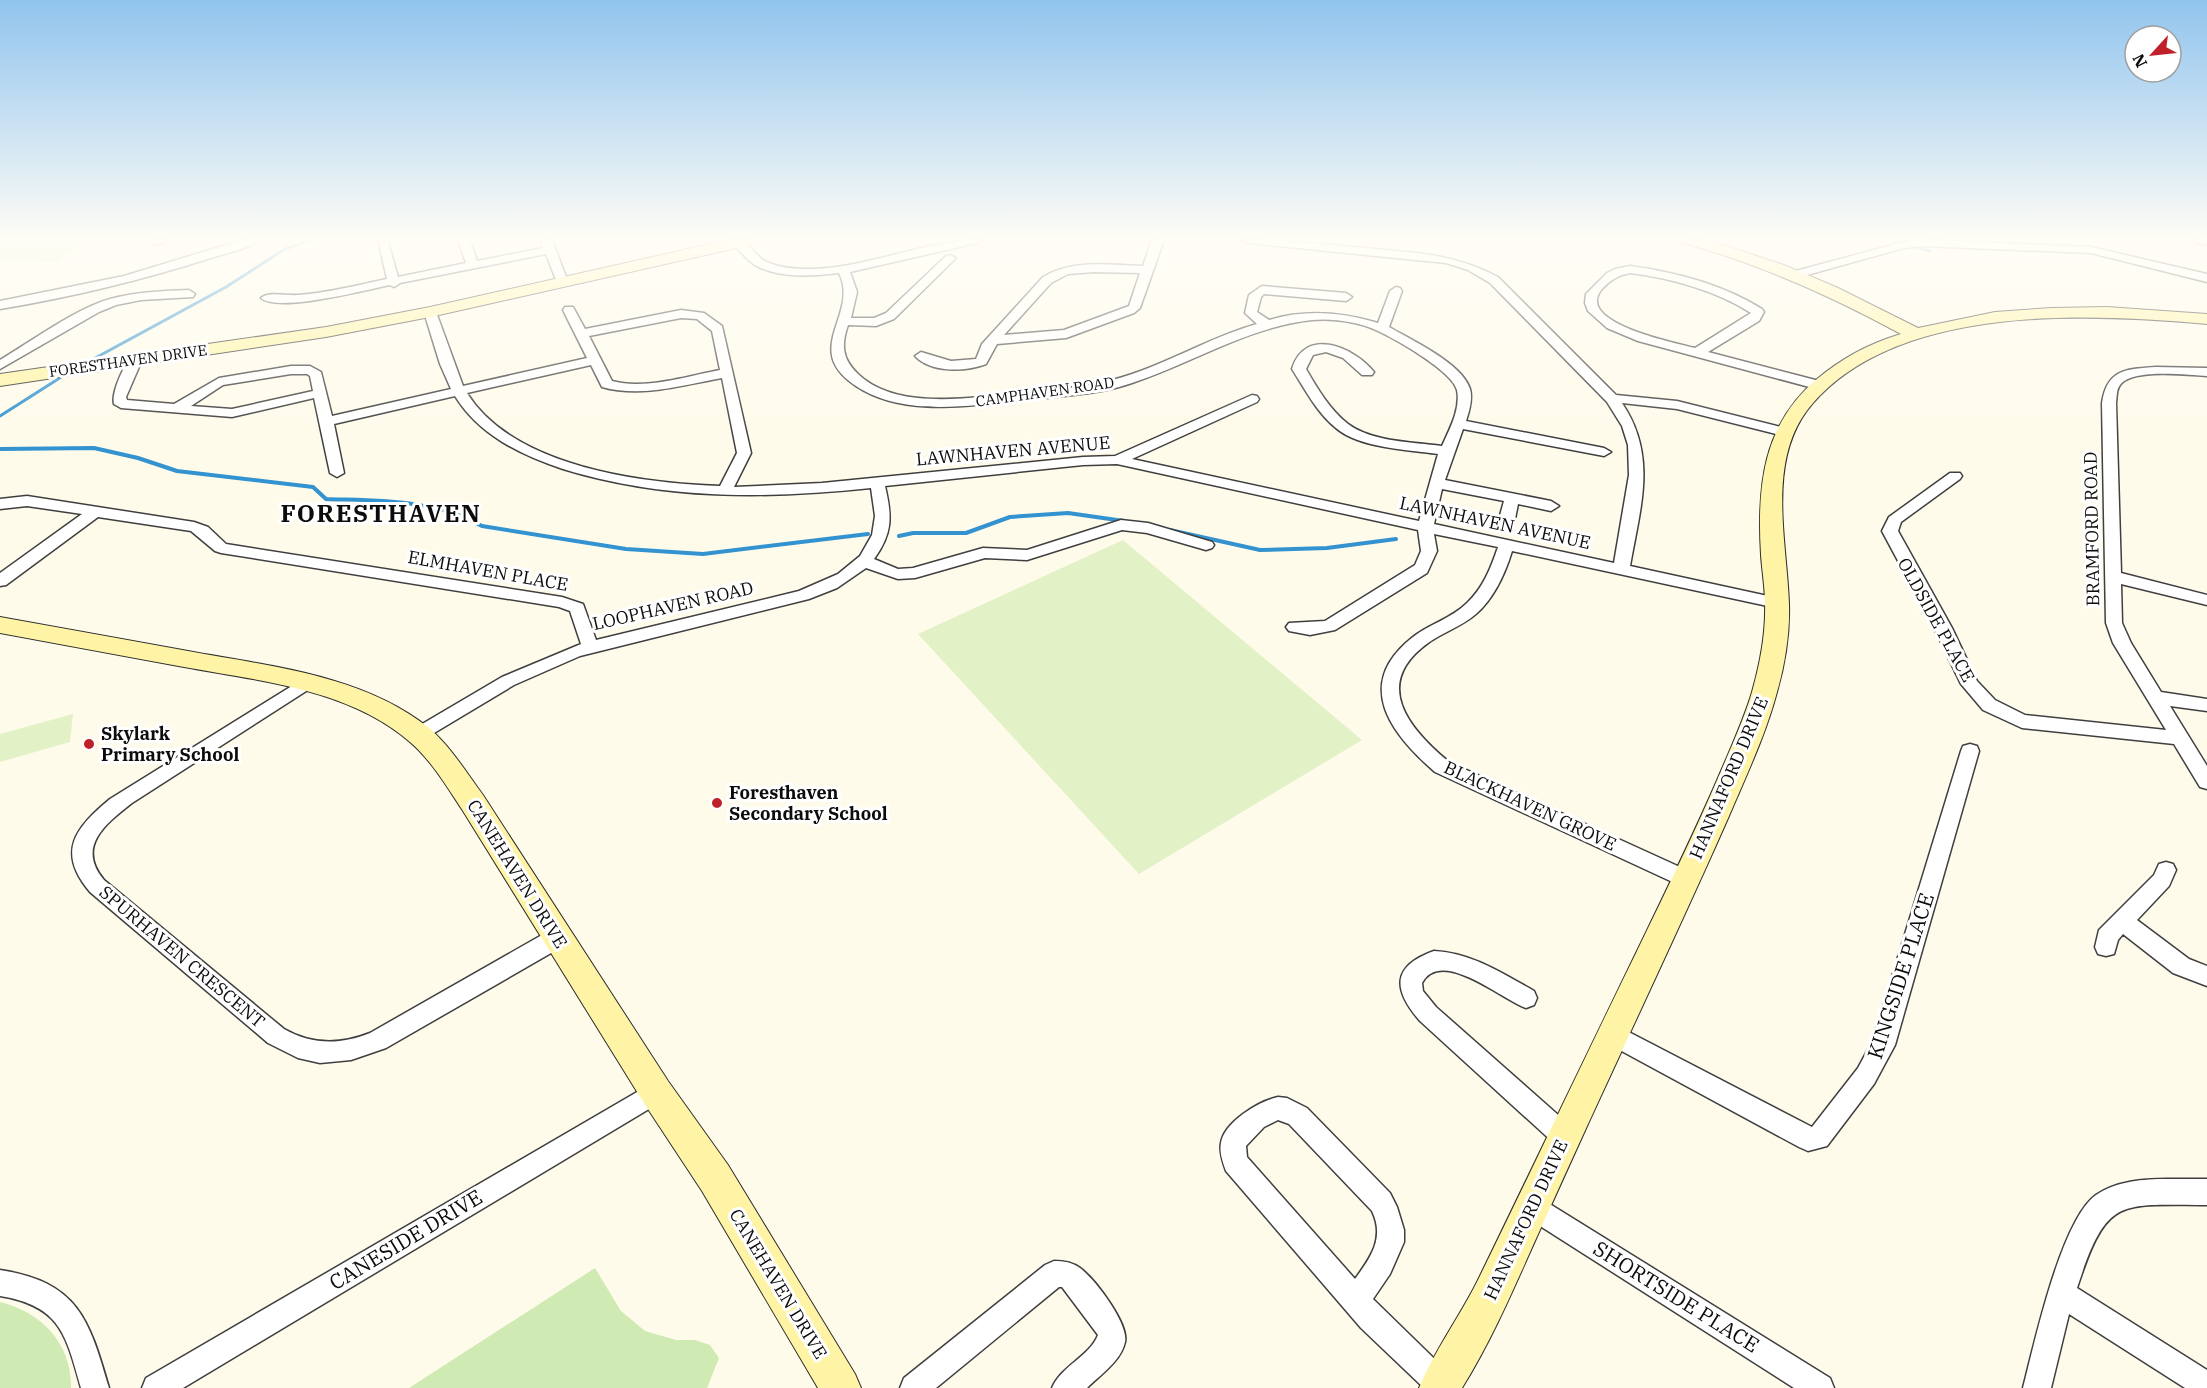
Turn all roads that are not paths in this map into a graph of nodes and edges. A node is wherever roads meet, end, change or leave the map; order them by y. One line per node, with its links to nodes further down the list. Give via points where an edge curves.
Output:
1 (107, 305): 26 (street)
2 (462, 305): 14 (street, FORESTHAVEN DRIVE)
3 (848, 305): 16 (street, CAMPHAVEN ROAD)
4 (902, 305): 16 (street, via 876,322)
5 (1026, 305): 21 (street)
6 (1135, 305): 21 (street, via 1124,314 1066,334)
7 (1253, 305): 17 (street, via 1251,313)
8 (1391, 305): 18 (street)
9 (1519, 305): 35 (street)
10 (1593, 305): 22 (street, via 1610,325 1629,334)
11 (1748, 305): 22 (street, via 1758,312 1755,318)
12 (1858, 305): 20 (street)
13 (568, 310): 19 (street)
14 (430, 312): 24 (street, FORESTHAVEN DRIVE, via 315,334); 32 (street, LAWNHAVEN AVENUE)
15 (2207, 319): 20 (street, HANNAFORD DRIVE, via 2046,313 1979,320)
16 (842, 321): 17 (street, CAMPHAVEN ROAD, via 836,339 838,359 862,384 889,395 946,403 1110,385)
17 (1266, 324): 18 (street, CAMPHAVEN ROAD, via 1321,314 1349,317)
18 (1382, 328): 38 (street, CAMPHAVEN ROAD, via 1458,380 1464,395)
19 (581, 334): 25 (street); 29 (street, via 673,314 700,316 718,329)
20 (1916, 334): 31 (street, HANNAFORD DRIVE, via 1854,360)
21 (996, 340): 23 (street, via 987,347 983,359 973,364 939,363)
22 (1698, 352): 31 (street)
23 (921, 356)
24 (135, 360): 30 (street, FORESTHAVEN DRIVE); 36 (street, via 119,403)
25 (594, 360): 29 (street, via 607,384 619,388); 32 (street)
26 (0, 365)
27 (1367, 372): 40 (street, via 1340,351 1331,349 1315,350 1301,359 1299,369 1347,430)
28 (2207, 372): 58 (street, BRAMFORD ROAD, via 2143,371 2122,378 2111,387)
29 (727, 373): 47 (street, via 744,453)
30 (0, 380)
31 (1818, 385): 39 (street, HANNAFORD DRIVE, via 1799,406)
32 (460, 392): 37 (street); 47 (street, LAWNHAVEN AVENUE, via 472,411 495,430 554,461 633,483)
33 (320, 393): 36 (street, via 232,414); 36 (street, via 314,371 291,370 219,382); 37 (street)
34 (1252, 399): 42 (street)
35 (1612, 399): 39 (street, via 1667,402); 57 (street, via 1625,417 1637,459)
36 (176, 409)
37 (326, 422): 43 (street)
38 (1457, 424): 40 (street, CAMPHAVEN ROAD); 41 (street)
39 (1784, 432): 61 (street, HANNAFORD DRIVE, via 1772,494)
40 (1445, 451): 46 (street, CAMPHAVEN ROAD)
41 (1604, 452)
42 (1117, 460): 45 (street, LAWNHAVEN AVENUE); 53 (street, LAWNHAVEN AVENUE)
43 (337, 473)
44 (1955, 476): 69 (street, OLDSIDE PLACE, via 1894,519 1890,531 1978,696 2022,721)
45 (877, 483): 47 (street, LAWNHAVEN AVENUE, via 795,491); 56 (street, LOOPHAVEN ROAD, via 883,518)
46 (1437, 483): 48 (street); 53 (street, CAMPHAVEN ROAD)
47 (725, 491)
48 (1512, 498): 50 (street); 52 (street)
49 (0, 504): 51 (street, via 27,501)
50 (1551, 506)
51 (96, 511): 59 (street); 64 (street, ELMHAVEN PLACE, via 201,529 221,548 573,605 580,614)
52 (1507, 519)
53 (1426, 528): 55 (street, LAWNHAVEN AVENUE); 63 (street, CAMPHAVEN ROAD, via 1430,553 1421,569 1329,626)
54 (1206, 545): 56 (street, via 1148,528 1121,525 1027,555 983,553 915,573 898,574)
55 (1506, 546): 57 (street, LAWNHAVEN AVENUE); 73 (street, BLACKHAVEN GROVE, via 1495,577 1477,604 1466,615 1421,639 1392,669 1389,686 1400,723 1423,752 1442,766)
56 (866, 561): 64 (street, LOOPHAVEN ROAD, via 828,588)
57 (1621, 571): 61 (street, LAWNHAVEN AVENUE)
58 (2112, 576): 60 (street); 66 (street, BRAMFORD ROAD, via 2112,611 2117,632)
59 (0, 581)
60 (2207, 600)
61 (1777, 603): 73 (street, HANNAFORD DRIVE, via 1776,638 1765,696)
62 (0, 625): 65 (street, CANEHAVEN DRIVE)
63 (1295, 627)
64 (590, 646): 68 (street, LOOPHAVEN ROAD, via 508,681)
65 (308, 682): 68 (street, CANEHAVEN DRIVE, via 375,707); 75 (street, SPURHAVEN CRESCENT, via 107,812 95,824 83,851 82,864 97,886 276,1036 297,1049 314,1053 360,1047 390,1034)
66 (2154, 697): 67 (street); 69 (street, BRAMFORD ROAD)
67 (2207, 705)
68 (419, 735): 75 (street, CANEHAVEN DRIVE, via 474,803)
69 (2180, 738): 71 (street, BRAMFORD ROAD)
70 (1970, 751): 79 (street, KINGSIDE PLACE, via 1883,1045 1866,1076 1818,1138 1808,1139)
71 (2207, 782)
72 (2164, 875): 74 (street)
73 (1686, 879): 79 (street, HANNAFORD DRIVE)
74 (2122, 921): 76 (street); 77 (street, via 2181,966)
75 (557, 938): 80 (street, CANEHAVEN DRIVE)
76 (2106, 942)
77 (2207, 976)
78 (1526, 998): 81 (street, via 1461,963 1444,959 1423,966 1411,982 1412,992 1428,1014)
79 (1613, 1035): 81 (street, HANNAFORD DRIVE)
80 (656, 1092): 87 (street, CANEHAVEN DRIVE, via 715,1179); 91 (street, CANESIDE DRIVE)
81 (1565, 1137): 83 (street, HANNAFORD DRIVE)
82 (2207, 1192): 85 (street, via 2143,1193 2103,1206 2089,1222)
83 (1532, 1206): 89 (street, HANNAFORD DRIVE, via 1488,1302); 94 (street, SHORTSIDE PLACE)
84 (0, 1283): 90 (street, via 41,1294 68,1316 77,1330)
85 (2061, 1293): 88 (street); 95 (street)
86 (1356, 1300): 86 (street, via 1235,1162 1233,1143 1272,1109 1284,1108 1298,1116 1381,1202 1389,1216 1393,1237 1389,1250); 89 (street)
87 (832, 1385)
88 (2207, 1386)
89 (1441, 1387)
90 (95, 1388)
91 (156, 1388)
92 (914, 1388): 93 (street, via 1054,1274 1073,1279 1108,1324 1112,1335 1103,1353)
93 (1066, 1388)
94 (1821, 1388)
95 (2037, 1388)

